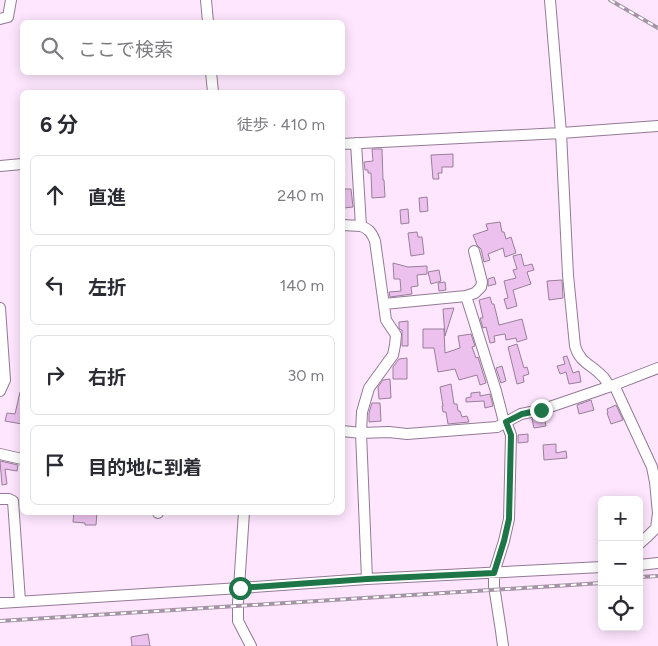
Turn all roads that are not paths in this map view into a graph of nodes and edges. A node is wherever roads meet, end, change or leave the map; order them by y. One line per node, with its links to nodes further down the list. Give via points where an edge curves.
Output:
1 (11, 0): 4 (street, via 8,17)
2 (206, 0): 5 (street)
3 (550, 0): 9 (street)
4 (0, 19)
5 (208, 20)
6 (211, 75): 7 (street)
7 (213, 90)
8 (658, 126): 9 (street)
9 (561, 133): 10 (street); 21 (street, via 576,352)
10 (356, 143): 11 (street); 15 (street)
11 (345, 144)
12 (20, 164): 13 (street)
13 (0, 166)
14 (345, 225): 15 (street)
15 (361, 226): 18 (street, via 374,236)
16 (474, 250): 17 (street, via 482,282 475,293)
17 (466, 296): 18 (street); 23 (street)
18 (384, 304): 25 (street, via 386,320 396,335 396,345 393,355 369,388 362,412)
19 (0, 308): 22 (street, via 5,380)
20 (658, 368): 21 (street)
21 (612, 385): 23 (street); 30 (street, via 652,467 655,482 656,528)
22 (0, 391)
23 (506, 422): 25 (street, via 497,427 420,434); 34 (street, via 511,435 509,519)
24 (345, 431): 25 (street)
25 (361, 432): 35 (street)
26 (0, 454): 27 (street)
27 (20, 459)
28 (0, 499): 37 (street, via 12,501)
29 (244, 515): 36 (street)
30 (642, 541)
31 (658, 564): 32 (street)
32 (643, 565)
33 (598, 567): 34 (street)
34 (494, 573): 35 (street); 40 (street)
35 (367, 579): 36 (street)
36 (240, 588): 37 (street); 39 (street, via 238,621)
37 (20, 601): 38 (street)
38 (0, 603)
39 (251, 646)
40 (503, 646)

